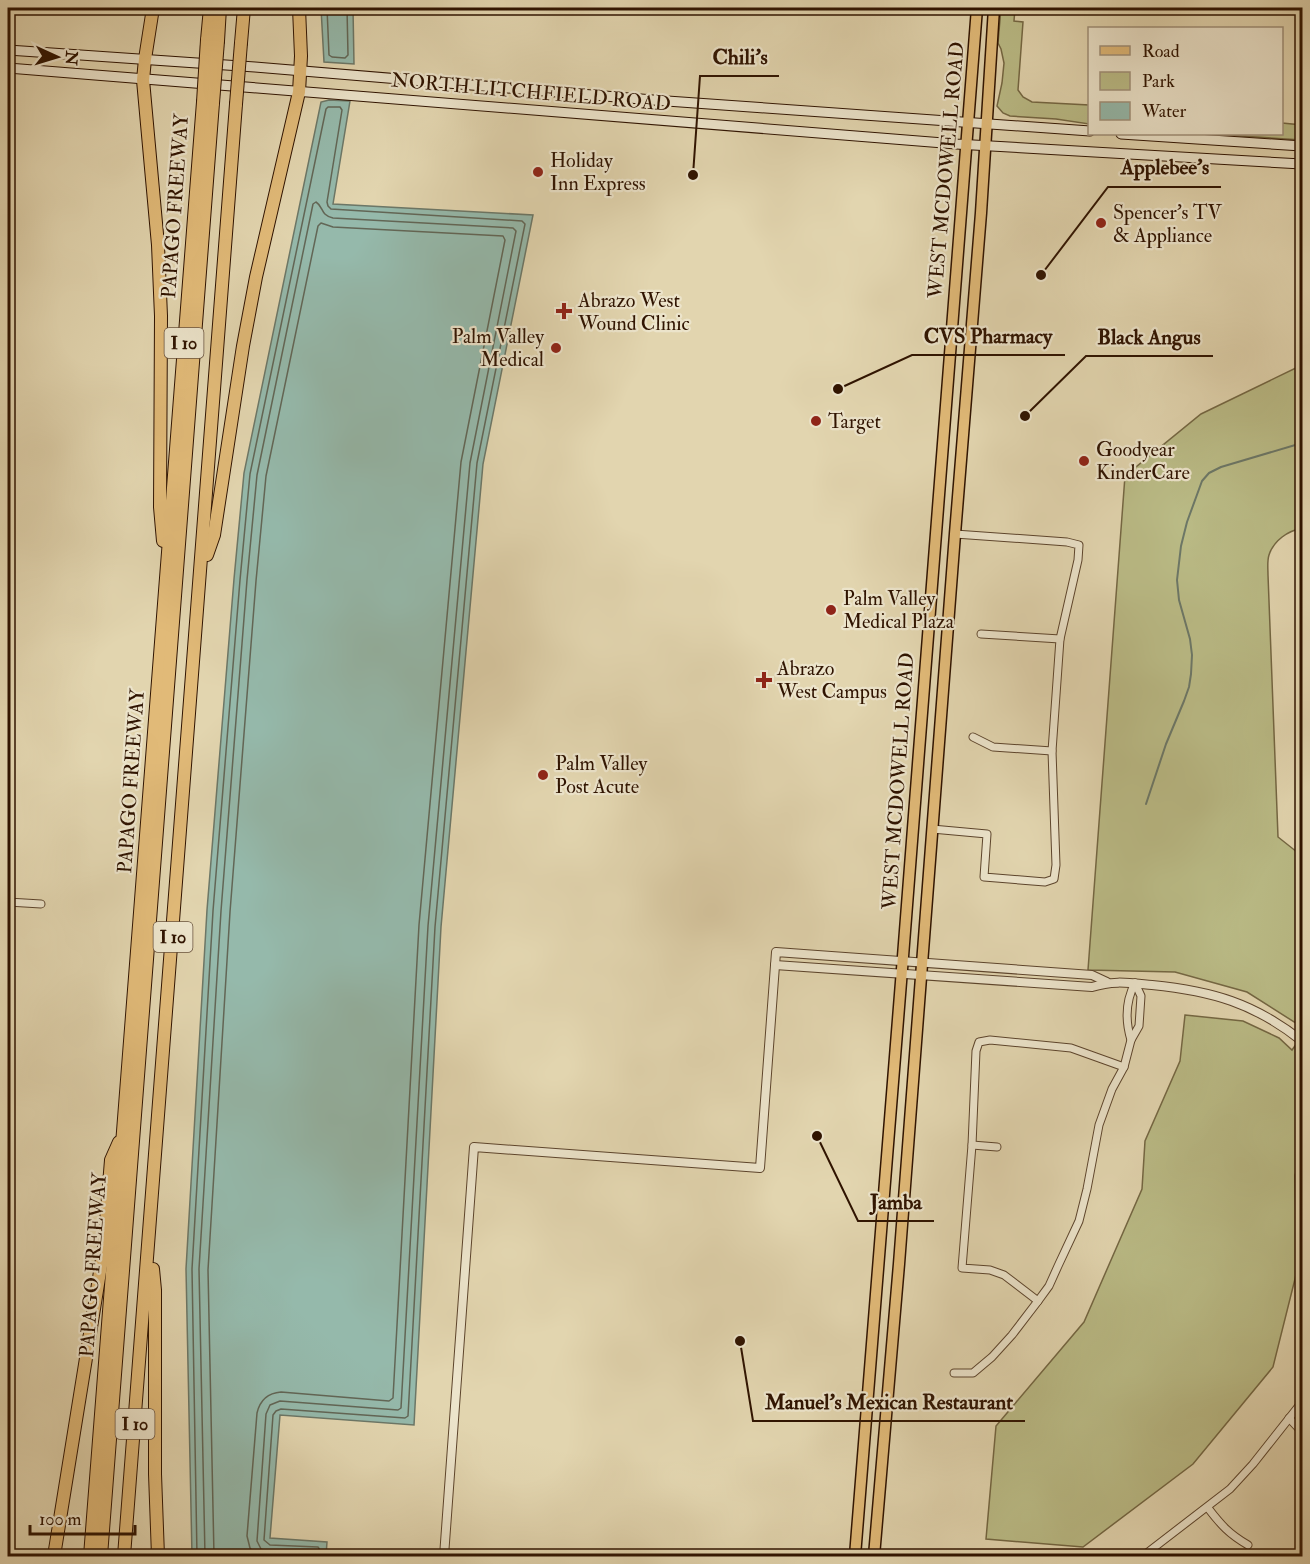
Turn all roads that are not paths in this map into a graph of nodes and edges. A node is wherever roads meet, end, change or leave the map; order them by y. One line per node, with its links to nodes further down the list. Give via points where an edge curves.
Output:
1 (153, 8): 10 (highway)
2 (210, 8): 8 (highway, PAPAGO FREEWAY / I 10)
3 (220, 8): 8 (highway)
4 (244, 8): 27 (highway, I 10, bridge)
5 (299, 8): 12 (highway)
6 (977, 8): 16 (main road, WEST MCDOWELL ROAD)
7 (994, 8): 17 (main road, WEST MCDOWELL ROAD)
8 (212, 40): 15 (highway, PAPAGO FREEWAY / I 10, bridge)
9 (8, 50): 10 (main road, NORTH LITCHFIELD ROAD)
10 (145, 59): 12 (main road, NORTH LITCHFIELD ROAD); 13 (highway)
11 (8, 68): 13 (main road, NORTH LITCHFIELD ROAD)
12 (301, 70): 14 (highway); 16 (main road, NORTH LITCHFIELD ROAD)
13 (143, 80): 14 (main road, NORTH LITCHFIELD ROAD); 28 (highway, via 158,245 160,507)
14 (299, 92): 20 (main road, NORTH LITCHFIELD ROAD); 27 (highway, via 252,299 214,535)
15 (208, 102): 28 (highway, PAPAGO FREEWAY / I 10); 61 (highway)
16 (968, 123): 17 (main road, NORTH LITCHFIELD ROAD); 20 (main road, WEST MCDOWELL ROAD)
17 (987, 124): 18 (main road, NORTH LITCHFIELD ROAD); 21 (main road, WEST MCDOWELL ROAD)
18 (1088, 131)
19 (1136, 135): 22 (main road)
20 (966, 144): 21 (main road, NORTH LITCHFIELD ROAD); 24 (main road, WEST MCDOWELL ROAD)
21 (986, 146): 23 (main road, NORTH LITCHFIELD ROAD); 25 (main road, WEST MCDOWELL ROAD)
22 (1302, 146)
23 (1302, 164)
24 (948, 372): 25 (main road); 36 (main road, WEST MCDOWELL ROAD)
25 (968, 374): 26 (main road, WEST MCDOWELL ROAD)
26 (955, 534): 30 (street, via 1079,545); 33 (main road, WEST MCDOWELL ROAD)
27 (201, 573): 49 (highway, I 10)
28 (166, 584): 46 (highway, PAPAGO FREEWAY / I 10)
29 (981, 634): 30 (street)
30 (1060, 639): 32 (street)
31 (973, 736): 32 (street, via 993,747)
32 (1052, 751): 33 (street, via 1054,879 1045,882 984,877 987,834)
33 (932, 829): 37 (main road, WEST MCDOWELL ROAD)
34 (8, 902): 35 (street)
35 (41, 904)
36 (903, 960): 37 (street); 38 (street, via 776,952); 39 (main road, WEST MCDOWELL ROAD)
37 (922, 962): 40 (main road, WEST MCDOWELL ROAD); 41 (street, via 1092,975)
38 (775, 965): 39 (street); 64 (street, via 760,1168 474,1147)
39 (902, 975): 40 (street); 52 (main road, WEST MCDOWELL ROAD)
40 (921, 975): 41 (street, via 1092,987); 53 (main road, WEST MCDOWELL ROAD)
41 (1107, 982): 42 (street)
42 (1135, 983): 43 (street, via 1129,995 1126,1025); 43 (street, via 1141,1000 1139,1026); 44 (street, via 1189,989 1228,999 1269,1017)
43 (1131, 1040): 45 (street)
44 (1301, 1040)
45 (1124, 1067): 47 (street, via 1071,1048 979,1042); 50 (street, via 1099,1125 1079,1221)
46 (123, 1132): 59 (highway, via 111,1160 104,1247); 60 (highway, PAPAGO FREEWAY / I 10)
47 (972, 1145): 48 (street); 50 (street, via 962,1268 1004,1275)
48 (997, 1148)
49 (150, 1238): 62 (highway, I 10); 63 (highway, via 155,1290)
50 (1038, 1301): 51 (street, via 992,1357 973,1373)
51 (954, 1373)
52 (868, 1388): 53 (main road); 65 (main road, WEST MCDOWELL ROAD)
53 (888, 1389): 66 (main road, WEST MCDOWELL ROAD)
54 (1302, 1402): 55 (street)
55 (1289, 1418): 56 (street); 57 (street, via 1246,1473)
56 (1302, 1432)
57 (1208, 1508): 58 (street, via 1232,1536); 67 (street)
58 (1248, 1545)
59 (54, 1557)
60 (90, 1557)
61 (101, 1557)
62 (124, 1557)
63 (158, 1557)
64 (444, 1557)
65 (855, 1557)
66 (874, 1557)
67 (1143, 1557)

